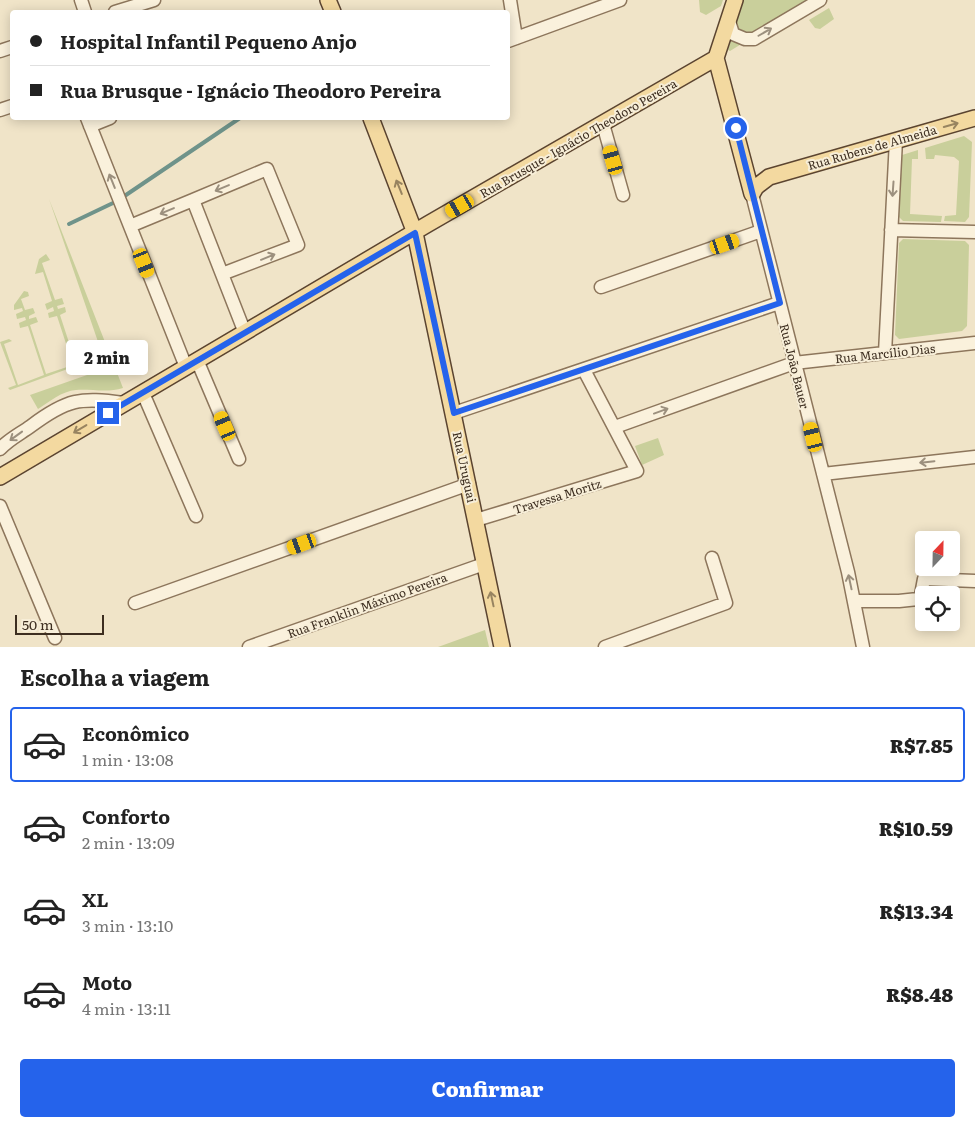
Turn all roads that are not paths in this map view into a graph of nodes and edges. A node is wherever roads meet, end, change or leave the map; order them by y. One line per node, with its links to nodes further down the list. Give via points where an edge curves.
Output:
1 (154, 0): 6 (street)
2 (510, 0): 8 (street)
3 (620, 0): 8 (street)
4 (820, 0): 7 (street, one-way to 4, via 731,31 738,37 754,39)
5 (734, 1): 7 (main road)
6 (122, 10)
7 (729, 21): 9 (main road)
8 (512, 40)
9 (716, 58): 13 (main road, Rua Brusque - Ignácio Theodoro Pereira); 15 (main road, Rua João Bauer)
10 (975, 118): 14 (main road, Rua Rubens de Almeida, one-way to 10)
11 (372, 120): 24 (main road, Rua Uruguai, one-way to 11)
12 (88, 122): 20 (street, one-way to 12)
13 (603, 124): 18 (street); 24 (main road, Rua Brusque - Ignácio Theodoro Pereira)
14 (896, 140): 16 (main road, Rua Rubens de Almeida); 21 (street, one-way to 21)
15 (746, 168): 16 (main road); 17 (main road, Rua João Bauer)
16 (769, 177): 17 (main road, Rua Rubens de Almeida)
17 (752, 194): 22 (street, Rua João Bauer)
18 (623, 195)
19 (193, 200): 20 (street, one-way to 20); 25 (street); 25 (street, one-way to 19, via 298,245 267,169)
20 (130, 226): 32 (street)
21 (890, 230): 23 (street); 30 (street)
22 (761, 231): 26 (street); 27 (street, Rua João Bauer)
23 (975, 232)
24 (415, 233): 28 (main road, Rua Brusque - Ignácio Theodoro Pereira); 36 (main road, Rua Uruguai)
25 (222, 274): 28 (street)
26 (601, 287)
27 (780, 303): 31 (street, Rua João Bauer); 33 (street)
28 (244, 333): 32 (main road, Rua Brusque - Ignácio Theodoro Pereira)
29 (975, 343): 30 (street, Rua Marcílio Dias)
30 (885, 353): 31 (street, Rua Marcílio Dias)
31 (794, 363): 37 (street, Rua Marcílio Dias, one-way to 31); 41 (street, Rua João Bauer)
32 (192, 364): 34 (main road, Rua Brusque - Ignácio Theodoro Pereira); 40 (street)
33 (584, 370): 36 (street); 37 (street)
34 (142, 393): 35 (main road, Rua Brusque - Ignácio Theodoro Pereira); 45 (street)
35 (124, 403): 38 (street, one-way to 38, via 69,402 35,422); 42 (main road, Rua Brusque - Ignácio Theodoro Pereira, one-way to 42)
36 (454, 413): 43 (main road, Rua Uruguai)
37 (615, 427): 46 (street, Travessa Moritz, via 637,471)
38 (0, 449)
39 (975, 457): 41 (street, one-way to 41)
40 (238, 459)
41 (823, 474): 50 (street, Rua João Bauer, one-way to 41)
42 (0, 477)
43 (469, 484): 46 (main road, Rua Uruguai); 51 (street)
44 (0, 506): 52 (street)
45 (196, 516)
46 (476, 520): 48 (main road, Rua Uruguai)
47 (712, 558): 55 (street, via 726,603)
48 (484, 564): 53 (street, Rua Franklin Máximo Pereira); 54 (main road, Rua Uruguai, one-way to 48)
49 (975, 581): 50 (street, via 924,579 918,599)
50 (854, 601): 56 (street, Rua João Bauer)
51 (135, 603)
52 (55, 638)
53 (249, 647)
54 (502, 647)
55 (605, 647)
56 (863, 647)

